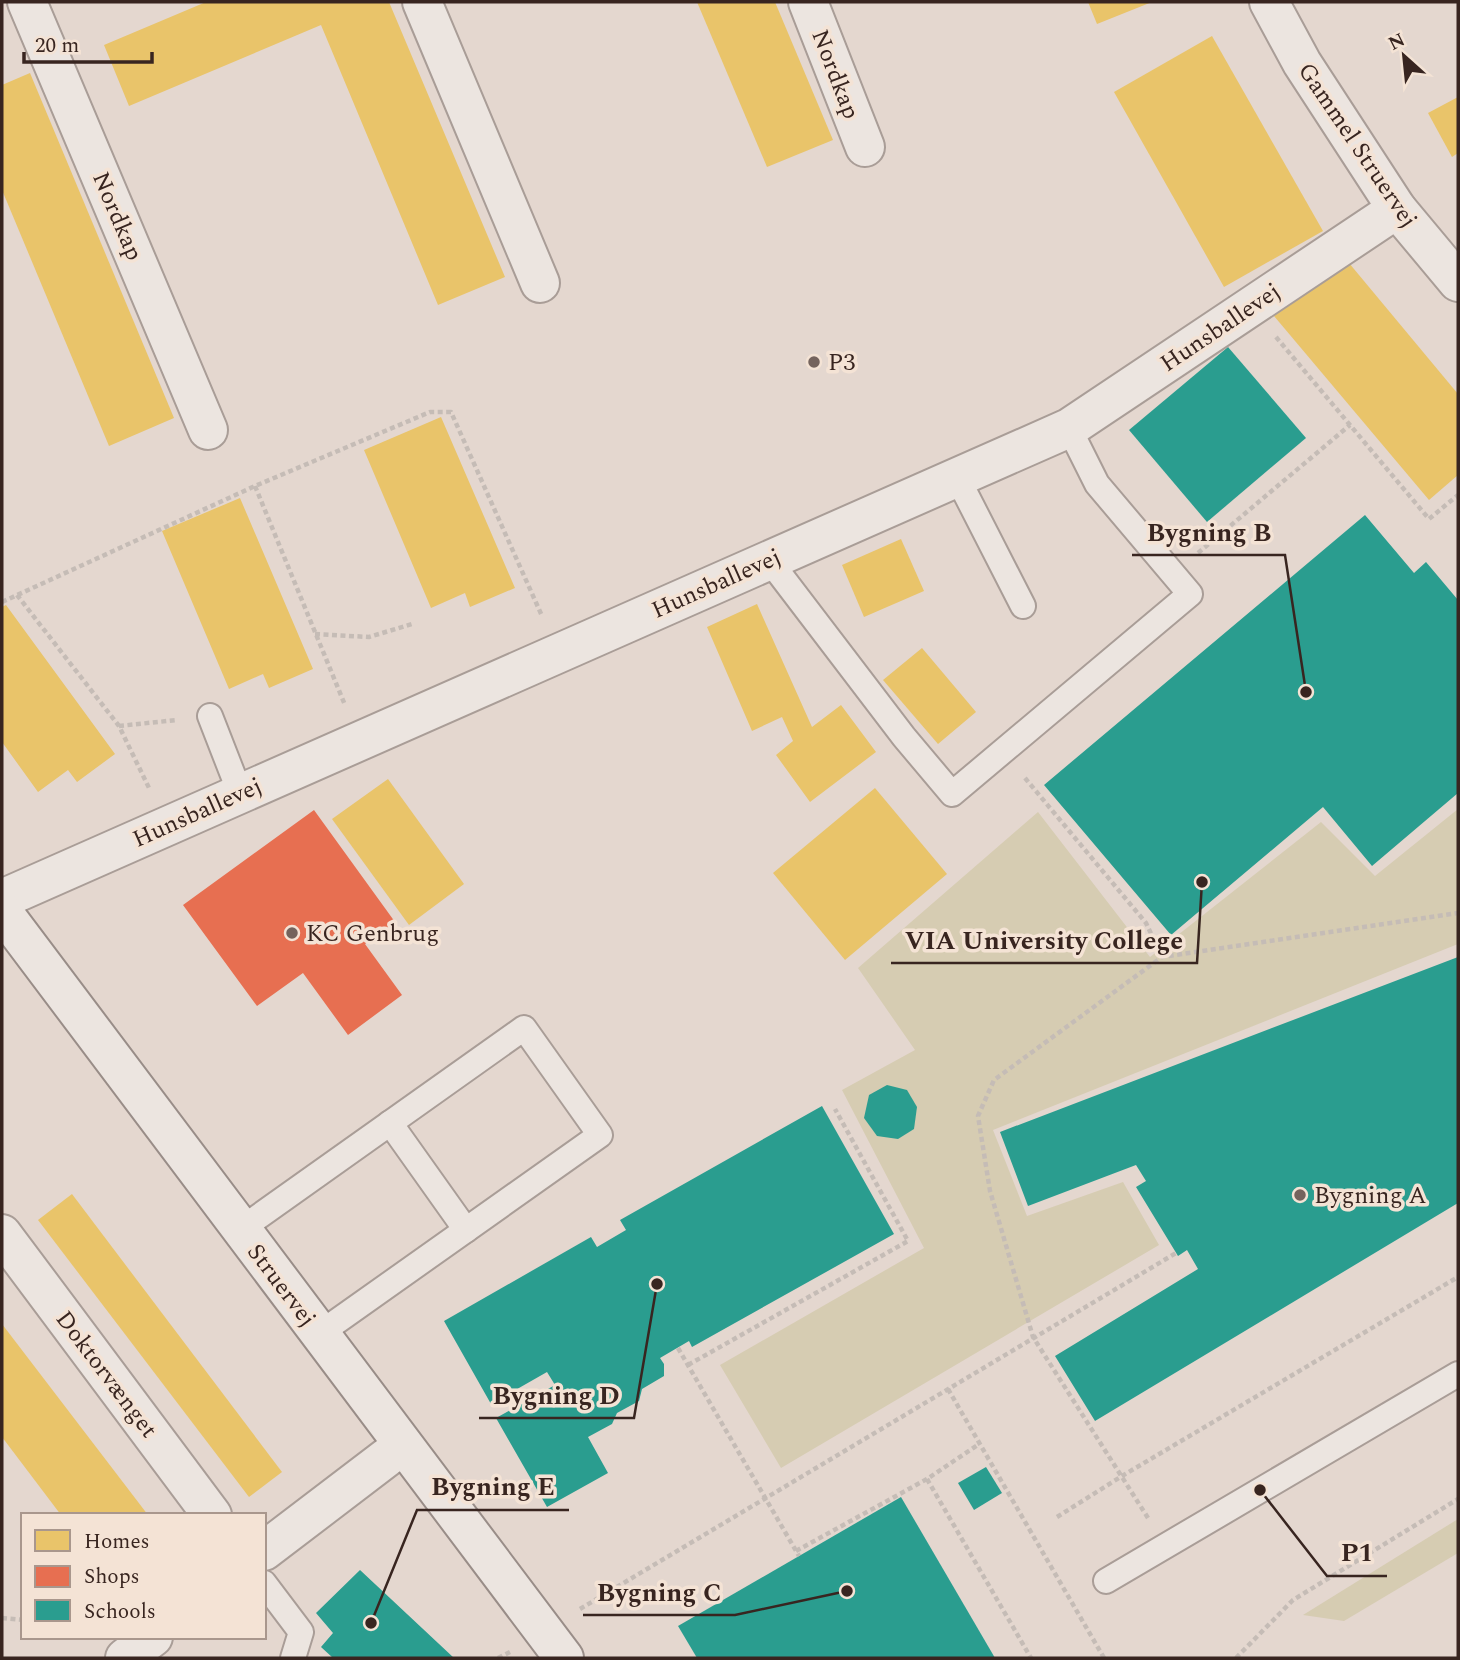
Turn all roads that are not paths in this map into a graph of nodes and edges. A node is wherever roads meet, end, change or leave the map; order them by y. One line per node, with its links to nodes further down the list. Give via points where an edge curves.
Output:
1 (27, 2): 10 (street, Nordkap)
2 (422, 2): 8 (street)
3 (808, 2): 5 (street, Nordkap)
4 (1269, 2): 6 (street, Gammel Struervej, via 1302,63)
5 (865, 147)
6 (1397, 209): 7 (street, Gammel Struervej); 9 (street, Hunsballevej)
7 (1458, 282)
8 (540, 283)
9 (1069, 428): 11 (street, Hunsballevej); 12 (lane, via 1097,484 1190,594 952,794)
10 (208, 430)
11 (957, 477): 12 (street, Hunsballevej); 13 (lane)
12 (768, 560): 15 (street, Hunsballevej)
13 (1023, 606)
14 (211, 716): 15 (lane)
15 (240, 793): 16 (street, Hunsballevej)
16 (2, 899)
17 (2, 911): 19 (street, Struervej)
18 (390, 1123): 19 (lane); 20 (lane); 20 (lane, via 524,1028 600,1135)
19 (241, 1229): 22 (street, Struervej)
20 (466, 1230): 22 (lane)
21 (2, 1234): 25 (street, Doktorvænget)
22 (319, 1334): 24 (street, Struervej)
23 (1458, 1374): 27 (lane)
24 (403, 1445): 26 (street); 30 (street, Struervej)
25 (211, 1513)
26 (266, 1549)
27 (1105, 1581)
28 (266, 1586): 32 (lane, via 301,1632)
29 (150, 1639): 31 (street)
30 (554, 1645)
31 (125, 1658)
32 (293, 1658)

